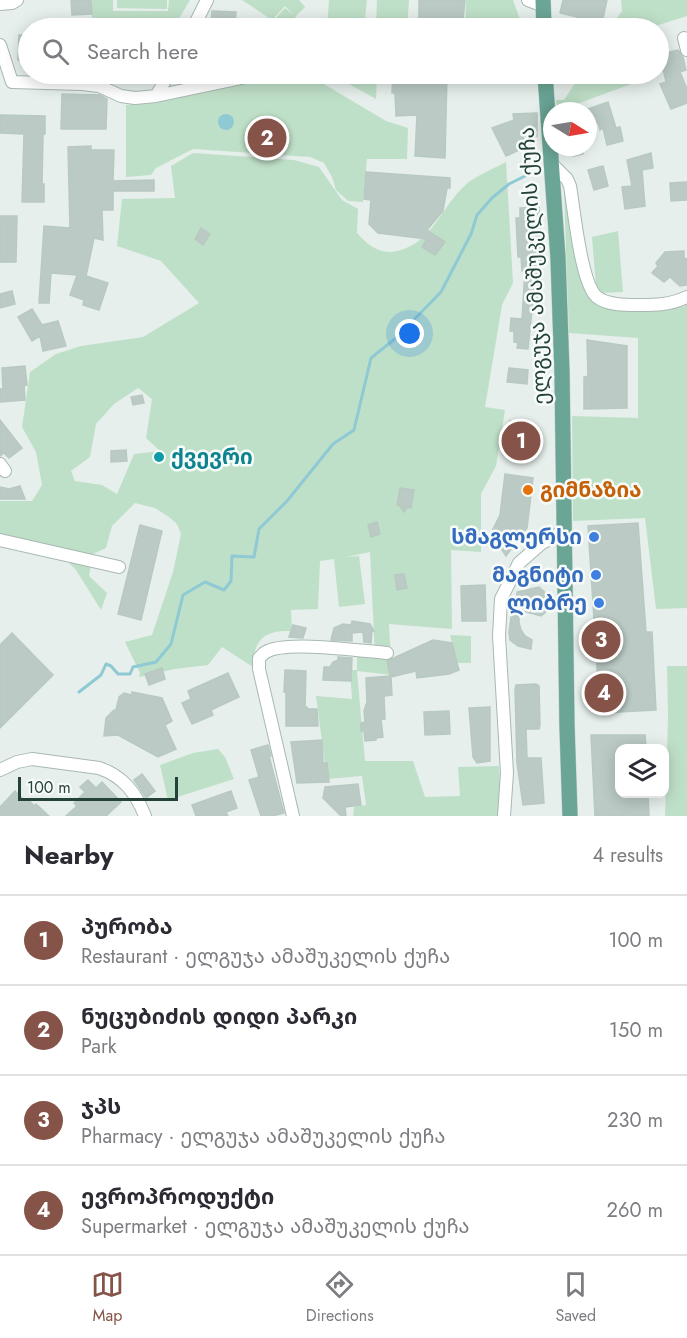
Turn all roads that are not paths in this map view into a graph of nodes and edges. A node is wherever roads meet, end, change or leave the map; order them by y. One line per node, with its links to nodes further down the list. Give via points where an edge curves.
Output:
1 (17, 0): 5 (street)
2 (207, 0): 6 (street)
3 (528, 0): 4 (street)
4 (543, 3): 7 (main road)
5 (0, 4)
6 (199, 18)
7 (544, 18)
8 (0, 45): 9 (street, via 12,82)
9 (18, 82)
10 (82, 84): 14 (street, via 99,86 121,96)
11 (163, 84): 14 (street)
12 (213, 84): 14 (street)
13 (546, 84): 15 (main road, ელგუჯა ამაშუკელის ქუჩა)
14 (156, 96)
15 (552, 164): 16 (street, via 570,186 586,274 595,295 607,302 663,306); 17 (main road, ელგუჯა ამაშუკელის ქუჩა, via 562,373)
16 (687, 297)
17 (564, 531): 24 (street, via 519,563 501,599 499,636 507,773); 25 (main road, ელგუჯა ამაშუკელის ქუჩა)
18 (0, 540): 19 (street)
19 (119, 567)
20 (387, 653): 23 (street, via 311,646 279,648 259,658)
21 (0, 770): 22 (street, via 32,759 109,771 124,781)
22 (145, 816)
23 (293, 816)
24 (504, 816)
25 (570, 816)

